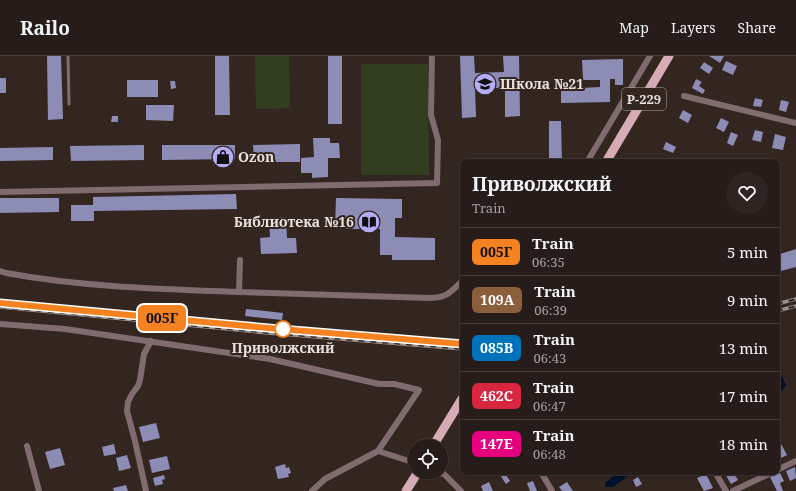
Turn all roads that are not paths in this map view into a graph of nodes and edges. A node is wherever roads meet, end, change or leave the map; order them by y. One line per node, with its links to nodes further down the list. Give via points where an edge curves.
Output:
1 (68, 56): 6 (lane)
2 (432, 56): 10 (street, via 431,115 438,140 437,183)
3 (650, 56): 8 (street)
4 (669, 56): 9 (main road, Р-229)
5 (684, 96): 7 (street)
6 (69, 104)
7 (796, 123)
8 (589, 159)
9 (608, 159)
10 (0, 192)
11 (240, 260): 14 (street)
12 (0, 271): 14 (street, via 42,280 156,289)
13 (460, 283): 14 (street, via 450,293 436,298)
14 (239, 292)
15 (0, 324): 16 (street, via 66,329)
16 (151, 341): 20 (street, via 270,359 379,384 394,384 419,390); 30 (street, via 144,354 140,380 128,402 127,411)
17 (460, 402): 18 (main road)
18 (437, 439)
19 (27, 446): 29 (street)
20 (378, 451): 22 (street); 31 (street, via 325,479)
21 (796, 461): 23 (street)
22 (408, 462)
23 (780, 469)
24 (543, 475): 34 (street)
25 (717, 475): 35 (street)
26 (767, 475): 36 (street)
27 (448, 478): 33 (street)
28 (414, 479): 32 (main road)
29 (39, 491)
30 (146, 491)
31 (312, 491)
32 (406, 491)
33 (461, 491)
34 (552, 491)
35 (726, 491)
36 (733, 491)

